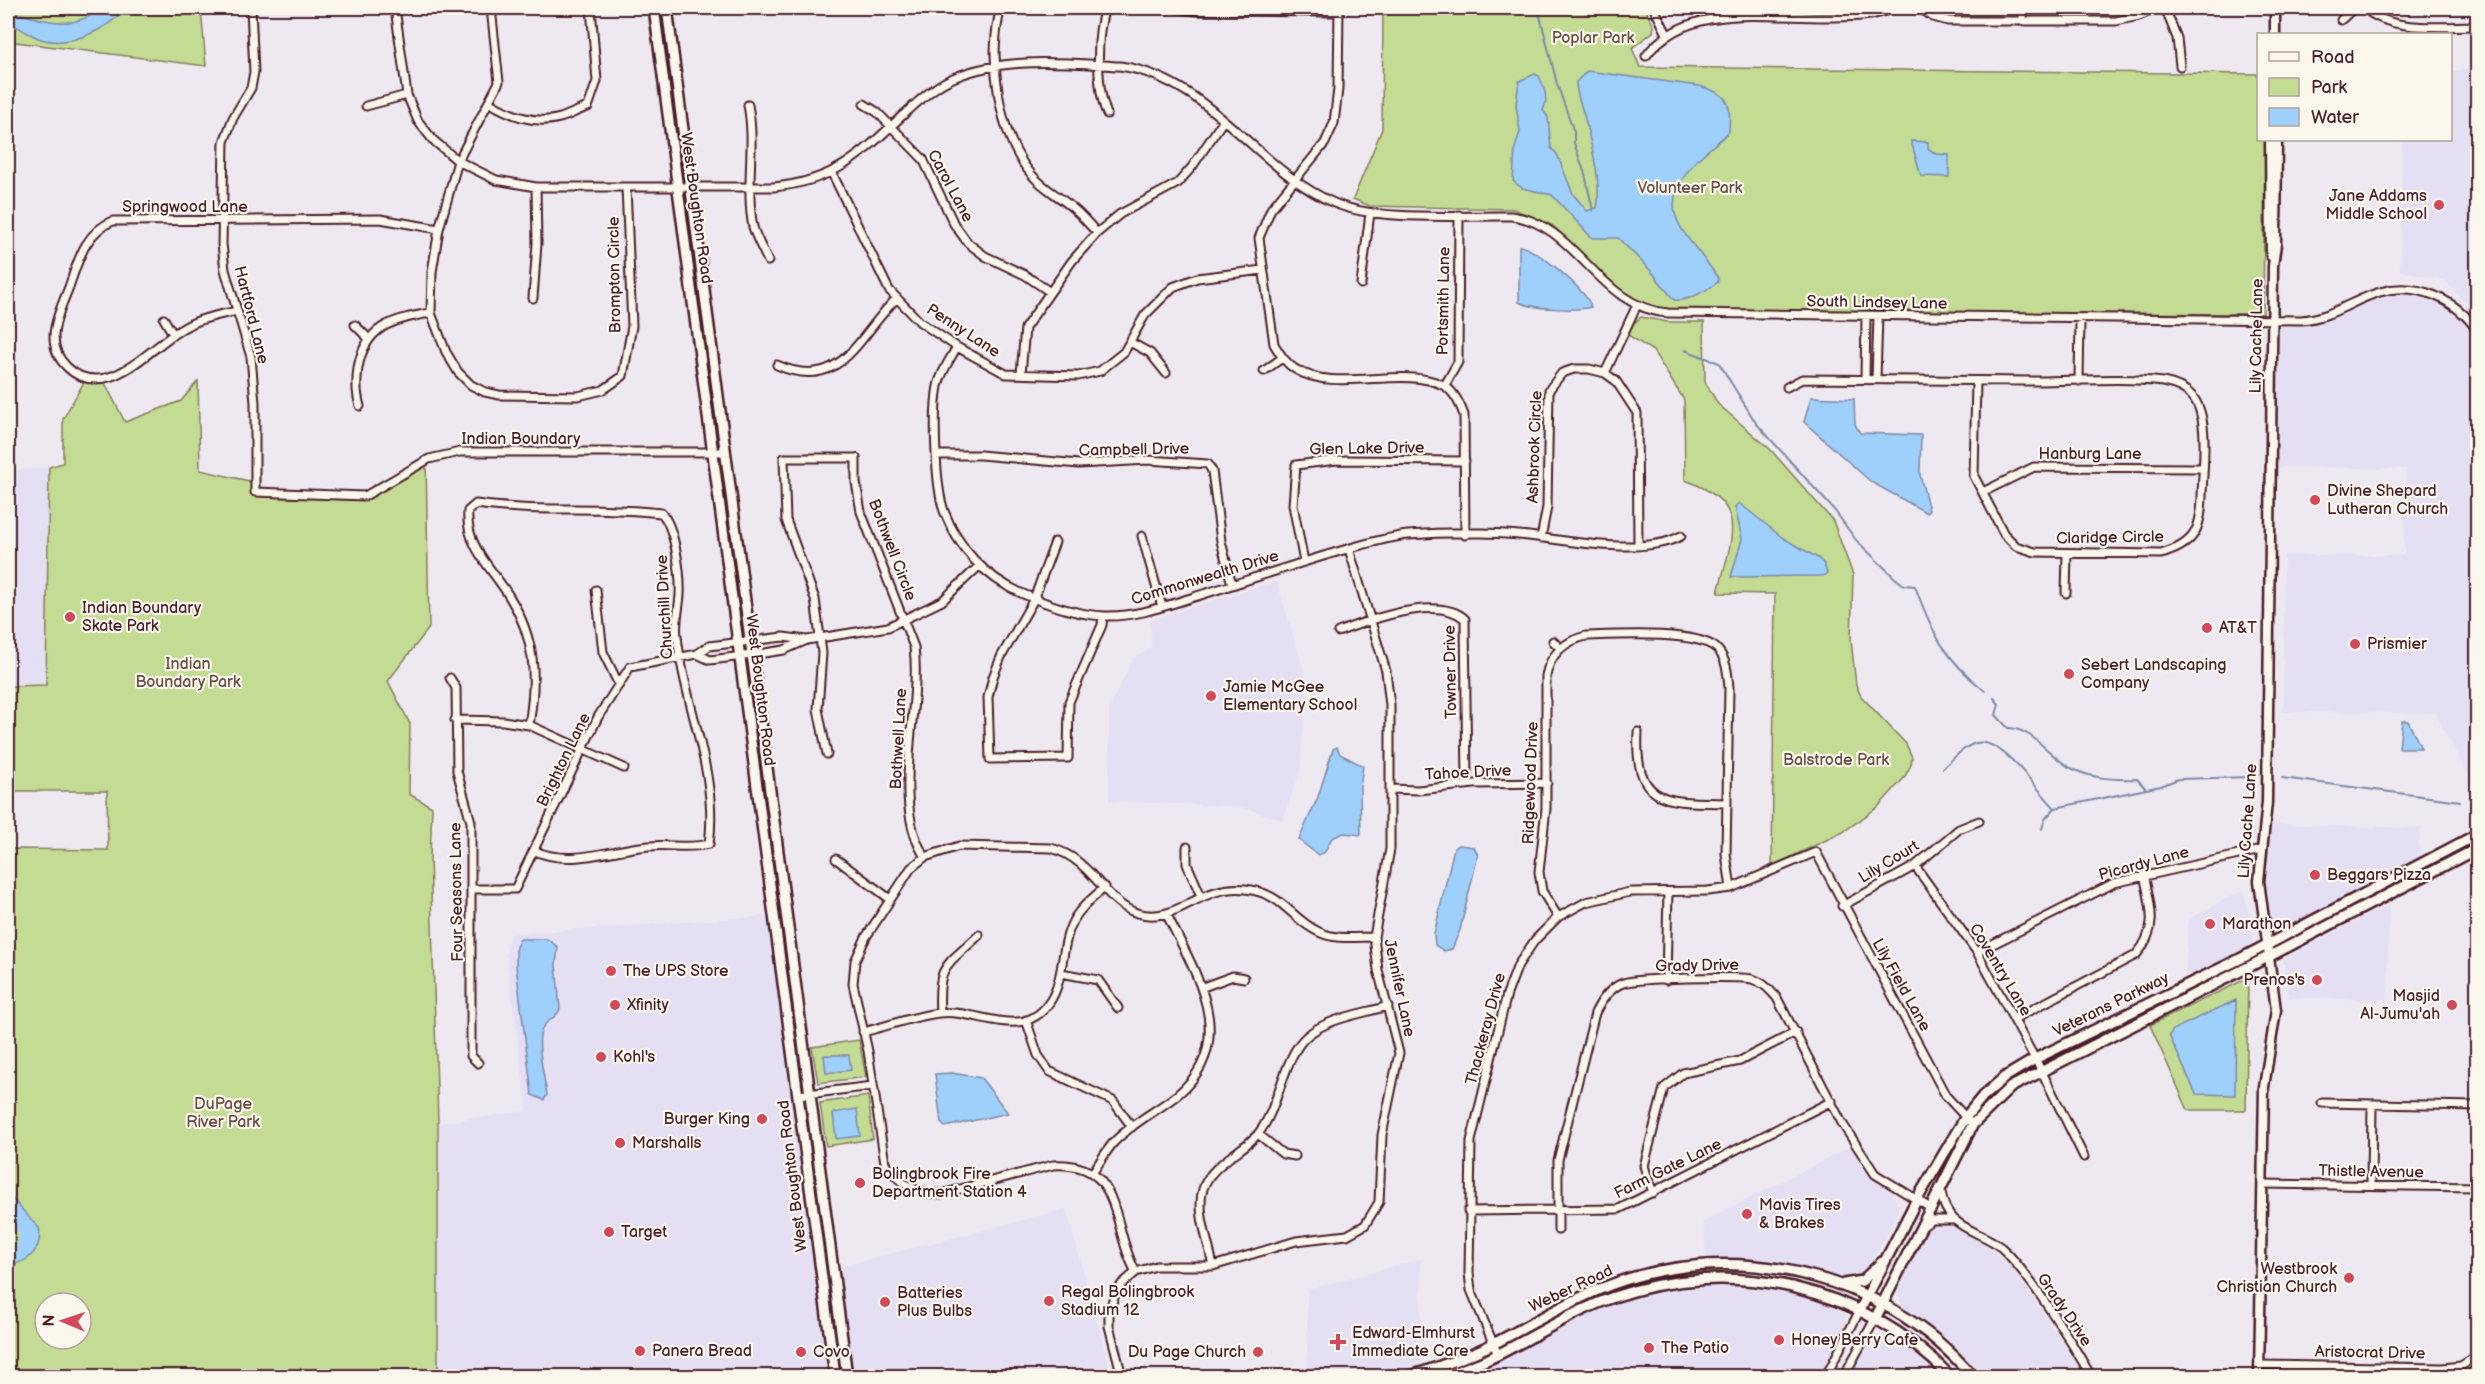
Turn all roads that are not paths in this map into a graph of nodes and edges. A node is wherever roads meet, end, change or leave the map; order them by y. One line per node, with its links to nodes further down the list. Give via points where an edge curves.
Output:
1 (251, 8): 53 (street, Hartford Lane, via 254,72 251,88 224,142)
2 (395, 8): 33 (street)
3 (491, 8): 34 (street, Brompton Circle, via 499,82)
4 (591, 8): 34 (street, via 597,81 588,107 562,117 534,119 507,113)
5 (654, 8): 49 (main road, West Boughton Road)
6 (667, 8): 46 (main road, West Boughton Road)
7 (1002, 8): 31 (street, via 996,30)
8 (1105, 8): 30 (street)
9 (1174, 8): 21 (street)
10 (1654, 8): 28 (street)
11 (1731, 8): 22 (street)
12 (1819, 8): 23 (street)
13 (1892, 8): 23 (street, via 1861,17)
14 (1920, 8): 24 (street, via 1948,21)
15 (2023, 8): 24 (street)
16 (2158, 8): 24 (street, via 2116,21)
17 (2165, 8): 32 (street, via 2177,38)
18 (2275, 8): 27 (street)
19 (2354, 8): 25 (street)
20 (2364, 8): 26 (street, via 2397,23)
21 (1339, 10): 45 (street, via 1334,123 1325,143)
22 (1731, 17): 23 (street); 28 (street, via 1696,20)
23 (1819, 18)
24 (2023, 20)
25 (2341, 20)
26 (2478, 26)
27 (2275, 33)
28 (1667, 34): 29 (street)
29 (1646, 56)
30 (1100, 64): 31 (street, South Lindsey Lane); 38 (street, via 1100,98); 39 (street, South Lindsey Lane, via 1139,68 1177,84)
31 (995, 65): 40 (street, South Lindsey Lane, via 938,86); 55 (street, via 1002,114 1026,168)
32 (2180, 66)
33 (407, 95): 37 (street); 43 (street, via 418,121)
34 (490, 103): 43 (street, Brompton Circle)
35 (864, 104): 40 (street, Carol Lane)
36 (748, 105): 50 (street)
37 (366, 106)
38 (1107, 114)
39 (1223, 121): 45 (street, South Lindsey Lane); 55 (street, via 1178,183 1120,214)
40 (892, 126): 44 (street, South Lindsey Lane, via 867,150); 60 (street, Carol Lane, via 923,159 954,224 968,243)
41 (2270, 141): 57 (street, Lily Cache Lane)
42 (2277, 141): 57 (street, Lily Cache Lane)
43 (458, 161): 47 (street, via 496,180); 54 (street, Brompton Circle)
44 (832, 173): 50 (street, South Lindsey Lane, via 792,185); 62 (street, Penny Lane, via 880,276)
45 (1296, 179): 51 (street, South Lindsey Lane, via 1332,202); 58 (street, via 1264,222 1259,238)
46 (690, 186): 49 (street); 50 (street, South Lindsey Lane); 90 (main road, West Boughton Road)
47 (536, 187): 48 (street); 61 (street)
48 (626, 187): 49 (street); 65 (street, Brompton Circle, via 632,326 623,376 603,390 578,396 485,392 458,372)
49 (678, 187): 91 (main road, West Boughton Road)
50 (750, 187): 56 (street, via 754,229)
51 (1370, 213): 52 (street, South Lindsey Lane); 59 (street)
52 (1459, 215): 63 (street, South Lindsey Lane, via 1511,216 1534,221 1550,230); 87 (street, Portsmith Lane, via 1458,362)
53 (223, 220): 54 (street, Springwood Lane, via 380,219); 64 (street, Hartford Lane, via 223,258); 73 (street, Springwood Lane, via 122,220 97,229 79,259 55,322 54,340 59,357 70,370 83,378 99,380 121,372)
54 (439, 230): 65 (street, Brompton Circle)
55 (1097, 233): 60 (street)
56 (768, 261)
57 (2273, 266): 70 (street, Lily Cache Lane)
58 (1263, 270): 75 (street, Penny Lane, via 1197,278 1173,287 1150,308); 77 (street, via 1274,344)
59 (1361, 284)
60 (1050, 292): 82 (street, via 1025,328)
61 (533, 298)
62 (897, 298): 76 (street, Penny Lane, via 920,322); 78 (street, via 880,314 854,351 835,367 811,373)
63 (1636, 307): 66 (street, South Lindsey Lane, via 1668,314); 81 (street)
64 (237, 311): 73 (street, Springwood Lane, via 200,320); 95 (street, Hartford Lane, via 250,357 255,404)
65 (430, 313): 74 (street, via 396,320)
66 (1866, 316): 67 (street, South Lindsey Lane); 83 (street)
67 (1878, 316): 69 (street, South Lindsey Lane); 84 (street)
68 (164, 319): 73 (street)
69 (2080, 319): 70 (street, South Lindsey Lane); 86 (street)
70 (2272, 320): 72 (street, South Lindsey Lane, via 2325,317 2382,291 2408,289 2440,297); 146 (street, Lily Cache Lane, via 2267,802)
71 (355, 325): 74 (street)
72 (2478, 332)
73 (173, 334)
74 (368, 338): 89 (street, via 358,372 356,393)
75 (1130, 342): 80 (street, via 1150,353); 82 (street, Penny Lane, via 1116,360 1096,373)
76 (957, 347): 82 (street, Penny Lane, via 1006,374); 92 (street, Commonwealth Drive, via 938,386)
77 (1282, 358): 79 (street); 87 (street, via 1295,369 1324,377 1422,379)
78 (777, 365)
79 (1264, 371)
80 (1166, 373)
81 (1605, 373): 100 (street, Ashbrook Circle, via 1574,369 1562,373 1551,385 1547,507); 102 (street, via 1624,391 1638,420)
82 (1021, 374)
83 (1865, 380): 84 (street, Claridge Circle); 88 (street, Claridge Circle, via 1803,379)
84 (1876, 380): 85 (street, Claridge Circle)
85 (1976, 381): 86 (street, Claridge Circle); 96 (street, Claridge Circle, via 1974,476)
86 (2079, 381): 94 (street, Claridge Circle, via 2164,382 2191,395 2203,423)
87 (1445, 386): 93 (street, via 1464,415)
88 (1787, 387)
89 (360, 406)
90 (726, 452): 91 (street, Indian Boundary); 118 (main road, West Boughton Road)
91 (714, 453): 95 (street, Indian Boundary, via 460,452 429,459 365,496); 120 (main road, West Boughton Road)
92 (937, 455): 106 (street, Commonwealth Drive, via 940,493 950,525); 107 (street, Campbell Drive, via 1079,465 1157,460 1208,464)
93 (1465, 461): 97 (street); 105 (street, Glen Lake Drive, via 1337,460 1296,465 1293,505)
94 (2202, 468): 96 (street, Hanburg Lane, via 2034,467); 104 (street, Claridge Circle, via 2198,528 2178,549 2161,554)
95 (255, 492)
96 (1983, 492): 104 (street, Claridge Circle, via 2004,534 2016,546 2035,552)
97 (1465, 535): 100 (street, Commonwealth Drive); 103 (street, Commonwealth Drive, via 1384,538)
98 (1142, 536): 111 (street)
99 (1681, 536): 102 (street, Commonwealth Drive, via 1666,544)
100 (1541, 538): 102 (street, Commonwealth Drive)
101 (1055, 542): 110 (street)
102 (1638, 545)
103 (1349, 549): 105 (street, Commonwealth Drive); 113 (street, Jennifer Lane)
104 (2067, 553): 109 (street)
105 (1304, 562): 107 (street, Commonwealth Drive)
106 (980, 566): 110 (street, Commonwealth Drive, via 1008,587); 114 (street, Brighton Lane, via 942,601)
107 (1232, 585): 111 (street, Commonwealth Drive)
108 (596, 590): 129 (street, via 603,652)
109 (2066, 593)
110 (1034, 598): 112 (street, Commonwealth Drive); 112 (street, via 993,676 988,697 990,759 1068,758 1069,702)
111 (1162, 607): 112 (street, Commonwealth Drive)
112 (1103, 616)
113 (1371, 618): 115 (street); 137 (street, Towner Drive, via 1423,609 1453,613 1465,619); 139 (street, Jennifer Lane, via 1386,671 1390,705)
114 (905, 621): 116 (street, Brighton Lane, via 867,632); 116 (street, Bothwell Circle, via 861,512 856,458 784,458 786,520 815,599); 149 (street, Bothwell Lane, via 917,668 910,732 910,818 916,843)
115 (1338, 632)
116 (820, 638): 117 (street, Brighton Lane); 134 (street, via 818,709)
117 (807, 640): 118 (street, Brighton Lane, via 783,637); 125 (street, Brighton Lane, via 784,650)
118 (751, 641): 120 (street, Brighton Lane); 125 (main road, West Boughton Road)
119 (1553, 641): 122 (street)
120 (739, 642): 124 (street, Brighton Lane, via 708,646); 127 (main road, West Boughton Road)
121 (1723, 643): 123 (street)
122 (1560, 648): 123 (street, via 1575,639 1592,636 1689,638); 136 (street, Ridgewood Drive, via 1546,676)
123 (1717, 649): 141 (street, via 1727,670 1729,688)
124 (697, 654): 126 (street, Brighton Lane); 127 (street, Brighton Lane, via 710,660)
125 (752, 655): 127 (street, Brighton Lane); 182 (main road, West Boughton Road)
126 (679, 656): 129 (street, Brighton Lane, via 630,667); 131 (street, Churchill Drive, via 676,626 680,583 676,551 667,518 661,513 600,508 548,511 476,504 468,511 470,537 510,598 533,658 535,689); 147 (street, Churchill Drive, via 701,746 710,816 709,844 650,845 562,859)
127 (741, 656): 183 (main road, West Boughton Road)
128 (450, 678): 130 (street, Four Seasons Lane, via 456,688)
129 (619, 685): 133 (street, Brighton Lane)
130 (455, 720): 131 (street); 155 (street, Four Seasons Lane, via 457,771 471,822)
131 (529, 725): 133 (street)
132 (1638, 732): 138 (street, via 1638,767)
133 (581, 751): 135 (street); 147 (street, Brighton Lane)
134 (827, 754)
135 (624, 768)
136 (1547, 783): 137 (street, Tahoe Drive); 161 (street, Ridgewood Drive, via 1539,872 1542,891)
137 (1467, 784): 139 (street, Tahoe Drive)
138 (1649, 788): 140 (street); 141 (street, via 1680,803)
139 (1390, 789): 163 (street, Jennifer Lane, via 1389,859)
140 (1643, 794)
141 (1727, 803): 154 (street, via 1726,854)
142 (1979, 821): 151 (street, Lily Court, via 1959,829)
143 (2478, 834): 164 (main road, Veterans Parkway)
144 (1187, 847): 157 (street, via 1187,864)
145 (2478, 848): 166 (main road, Veterans Parkway)
146 (2261, 850): 152 (street, Picardy Lane); 164 (street, Lily Cache Lane, via 2259,881)
147 (535, 851): 155 (street, Brighton Lane, via 515,889)
148 (1816, 852): 154 (street, Thackeray Drive); 159 (street, Lily Field Lane)
149 (925, 857): 153 (street, via 959,846 1051,848 1080,861); 158 (street, via 911,868)
150 (836, 859): 158 (street)
151 (1915, 866): 159 (street, Lily Court); 165 (street, Coventry Lane)
152 (2144, 875): 165 (street, Picardy Lane, via 2089,894); 174 (street, via 2152,926 2147,943 2136,955)
153 (1105, 887): 160 (street, via 1135,912); 167 (street, via 1081,909 1071,925)
154 (1731, 888): 156 (street, Thackeray Drive)
155 (472, 889): 179 (street, Four Seasons Lane, via 471,1056)
156 (1668, 892): 161 (street, Thackeray Drive, via 1608,895); 169 (street)
157 (1201, 896): 160 (street); 163 (street, via 1224,890 1257,891 1277,899 1323,934)
158 (890, 899): 176 (street, via 855,961 853,984)
159 (1842, 906): 188 (street, Lily Field Lane, via 1946,1096)
160 (1167, 915): 170 (street)
161 (1558, 917): 202 (street, Thackeray Drive, via 1526,952 1507,994 1471,1141)
162 (979, 935): 173 (street, via 944,968 938,986)
163 (1374, 937): 171 (street, Jennifer Lane)
164 (2266, 944): 166 (street, Lily Cache Lane); 178 (main road, Veterans Parkway)
165 (1977, 952): 174 (street, Coventry Lane)
166 (2268, 957): 180 (main road, Veterans Parkway); 195 (street, Lily Cache Lane, via 2276,1010 2264,1087)
167 (1060, 973): 172 (street, via 1098,980); 175 (street, via 1047,1004)
168 (1244, 978): 170 (street, via 1233,976)
169 (1666, 980): 177 (street, Grady Drive, via 1740,979 1763,984 1778,998); 203 (street, Grady Drive, via 1622,983 1602,999 1595,1013 1558,1160)
170 (1203, 987): 190 (street, via 1208,1039 1198,1066 1178,1094)
171 (1388, 1006): 191 (street, via 1323,1025 1302,1040); 208 (street, Jennifer Lane, via 1399,1062 1382,1135 1379,1202 1372,1218 1347,1235 1296,1241)
172 (1118, 1008)
173 (940, 1013): 175 (street, via 1002,1023); 176 (street)
174 (2014, 1019): 178 (street, Coventry Lane)
175 (1026, 1020): 190 (street, via 1038,1055 1049,1071 1113,1101)
176 (863, 1032): 181 (street)
177 (1796, 1032): 184 (street, Grady Drive); 199 (street, via 1740,1061 1683,1073 1664,1088 1644,1166)
178 (2035, 1059): 180 (street, Coventry Lane); 188 (main road, Veterans Parkway, via 2005,1077)
179 (478, 1063)
180 (2041, 1070): 189 (main road, Veterans Parkway, via 2011,1087); 193 (street, Coventry Lane)
181 (873, 1086): 182 (street); 194 (street, via 885,1163 906,1186 922,1193 941,1194 1053,1165 1066,1164)
182 (810, 1094): 183 (street); 220 (main road, West Boughton Road)
183 (799, 1095): 219 (main road, West Boughton Road)
184 (1832, 1101): 199 (street, Farm Gate Lane); 200 (street, Grady Drive, via 1855,1146 1875,1174)
185 (2322, 1103): 186 (street)
186 (2372, 1104): 187 (street); 196 (street)
187 (2478, 1106)
188 (1965, 1118): 189 (street, Lily Field Lane); 200 (main road, Veterans Parkway)
189 (1973, 1124): 198 (main road, Veterans Parkway)
190 (1132, 1128): 194 (street, via 1113,1143)
191 (1258, 1134): 192 (street, via 1283,1154); 208 (street, via 1203,1187 1201,1208)
192 (1295, 1156)
193 (2084, 1157)
194 (1093, 1172): 209 (street, via 1113,1199 1125,1251)
195 (2263, 1184): 196 (street, Thistle Avenue); 218 (street, Lily Cache Lane)
196 (2371, 1185): 197 (street, Thistle Avenue)
197 (2478, 1187)
198 (1941, 1191): 201 (main road, Veterans Parkway); 204 (street, via 1942,1206)
199 (1653, 1193): 203 (street, Farm Gate Lane, via 1619,1209)
200 (1916, 1201): 201 (street, Grady Drive); 207 (main road, Veterans Parkway)
201 (1932, 1209): 205 (main road, Veterans Parkway)
202 (1468, 1210): 203 (street, Farm Gate Lane); 215 (street, Thackeray Drive, via 1471,1290)
203 (1557, 1210): 206 (street, Grady Drive)
204 (1954, 1220): 205 (street, via 1932,1220); 228 (street, Grady Drive, via 2007,1252)
205 (1922, 1226): 212 (main road, Veterans Parkway)
206 (1558, 1230)
207 (1891, 1251): 210 (main road, via 1862,1281); 211 (main road, Veterans Parkway)
208 (1213, 1266): 209 (street, Jennifer Lane, via 1156,1266)
209 (1136, 1272): 221 (street, via 1122,1284 1109,1311)
210 (1837, 1283): 211 (main road, Weber Road); 215 (main road, Weber Road, via 1759,1266 1718,1264 1669,1269 1599,1289)
211 (1868, 1297): 212 (main road, Weber Road); 213 (main road, Veterans Parkway)
212 (1882, 1305): 214 (main road, Veterans Parkway); 227 (main road, Weber Road, via 1929,1335)
213 (1860, 1310): 214 (main road, Weber Road); 216 (main road, Weber Road, via 1789,1285 1743,1278 1699,1279 1613,1297); 224 (street)
214 (1875, 1318): 225 (street); 226 (main road, Weber Road, via 1911,1342)
215 (1493, 1343): 216 (street, Thackeray Drive); 222 (main road, Weber Road)
216 (1498, 1355): 223 (main road, Weber Road)
217 (2478, 1355): 218 (street, Aristocrat Drive, via 2461,1366 2443,1368)
218 (2259, 1365): 229 (street, Lily Cache Lane)
219 (835, 1377)
220 (847, 1377)
221 (1122, 1377)
222 (1411, 1377)
223 (1444, 1377)
224 (1827, 1377)
225 (1844, 1377)
226 (1950, 1377)
227 (1972, 1377)
228 (2091, 1377)
229 (2259, 1377)

